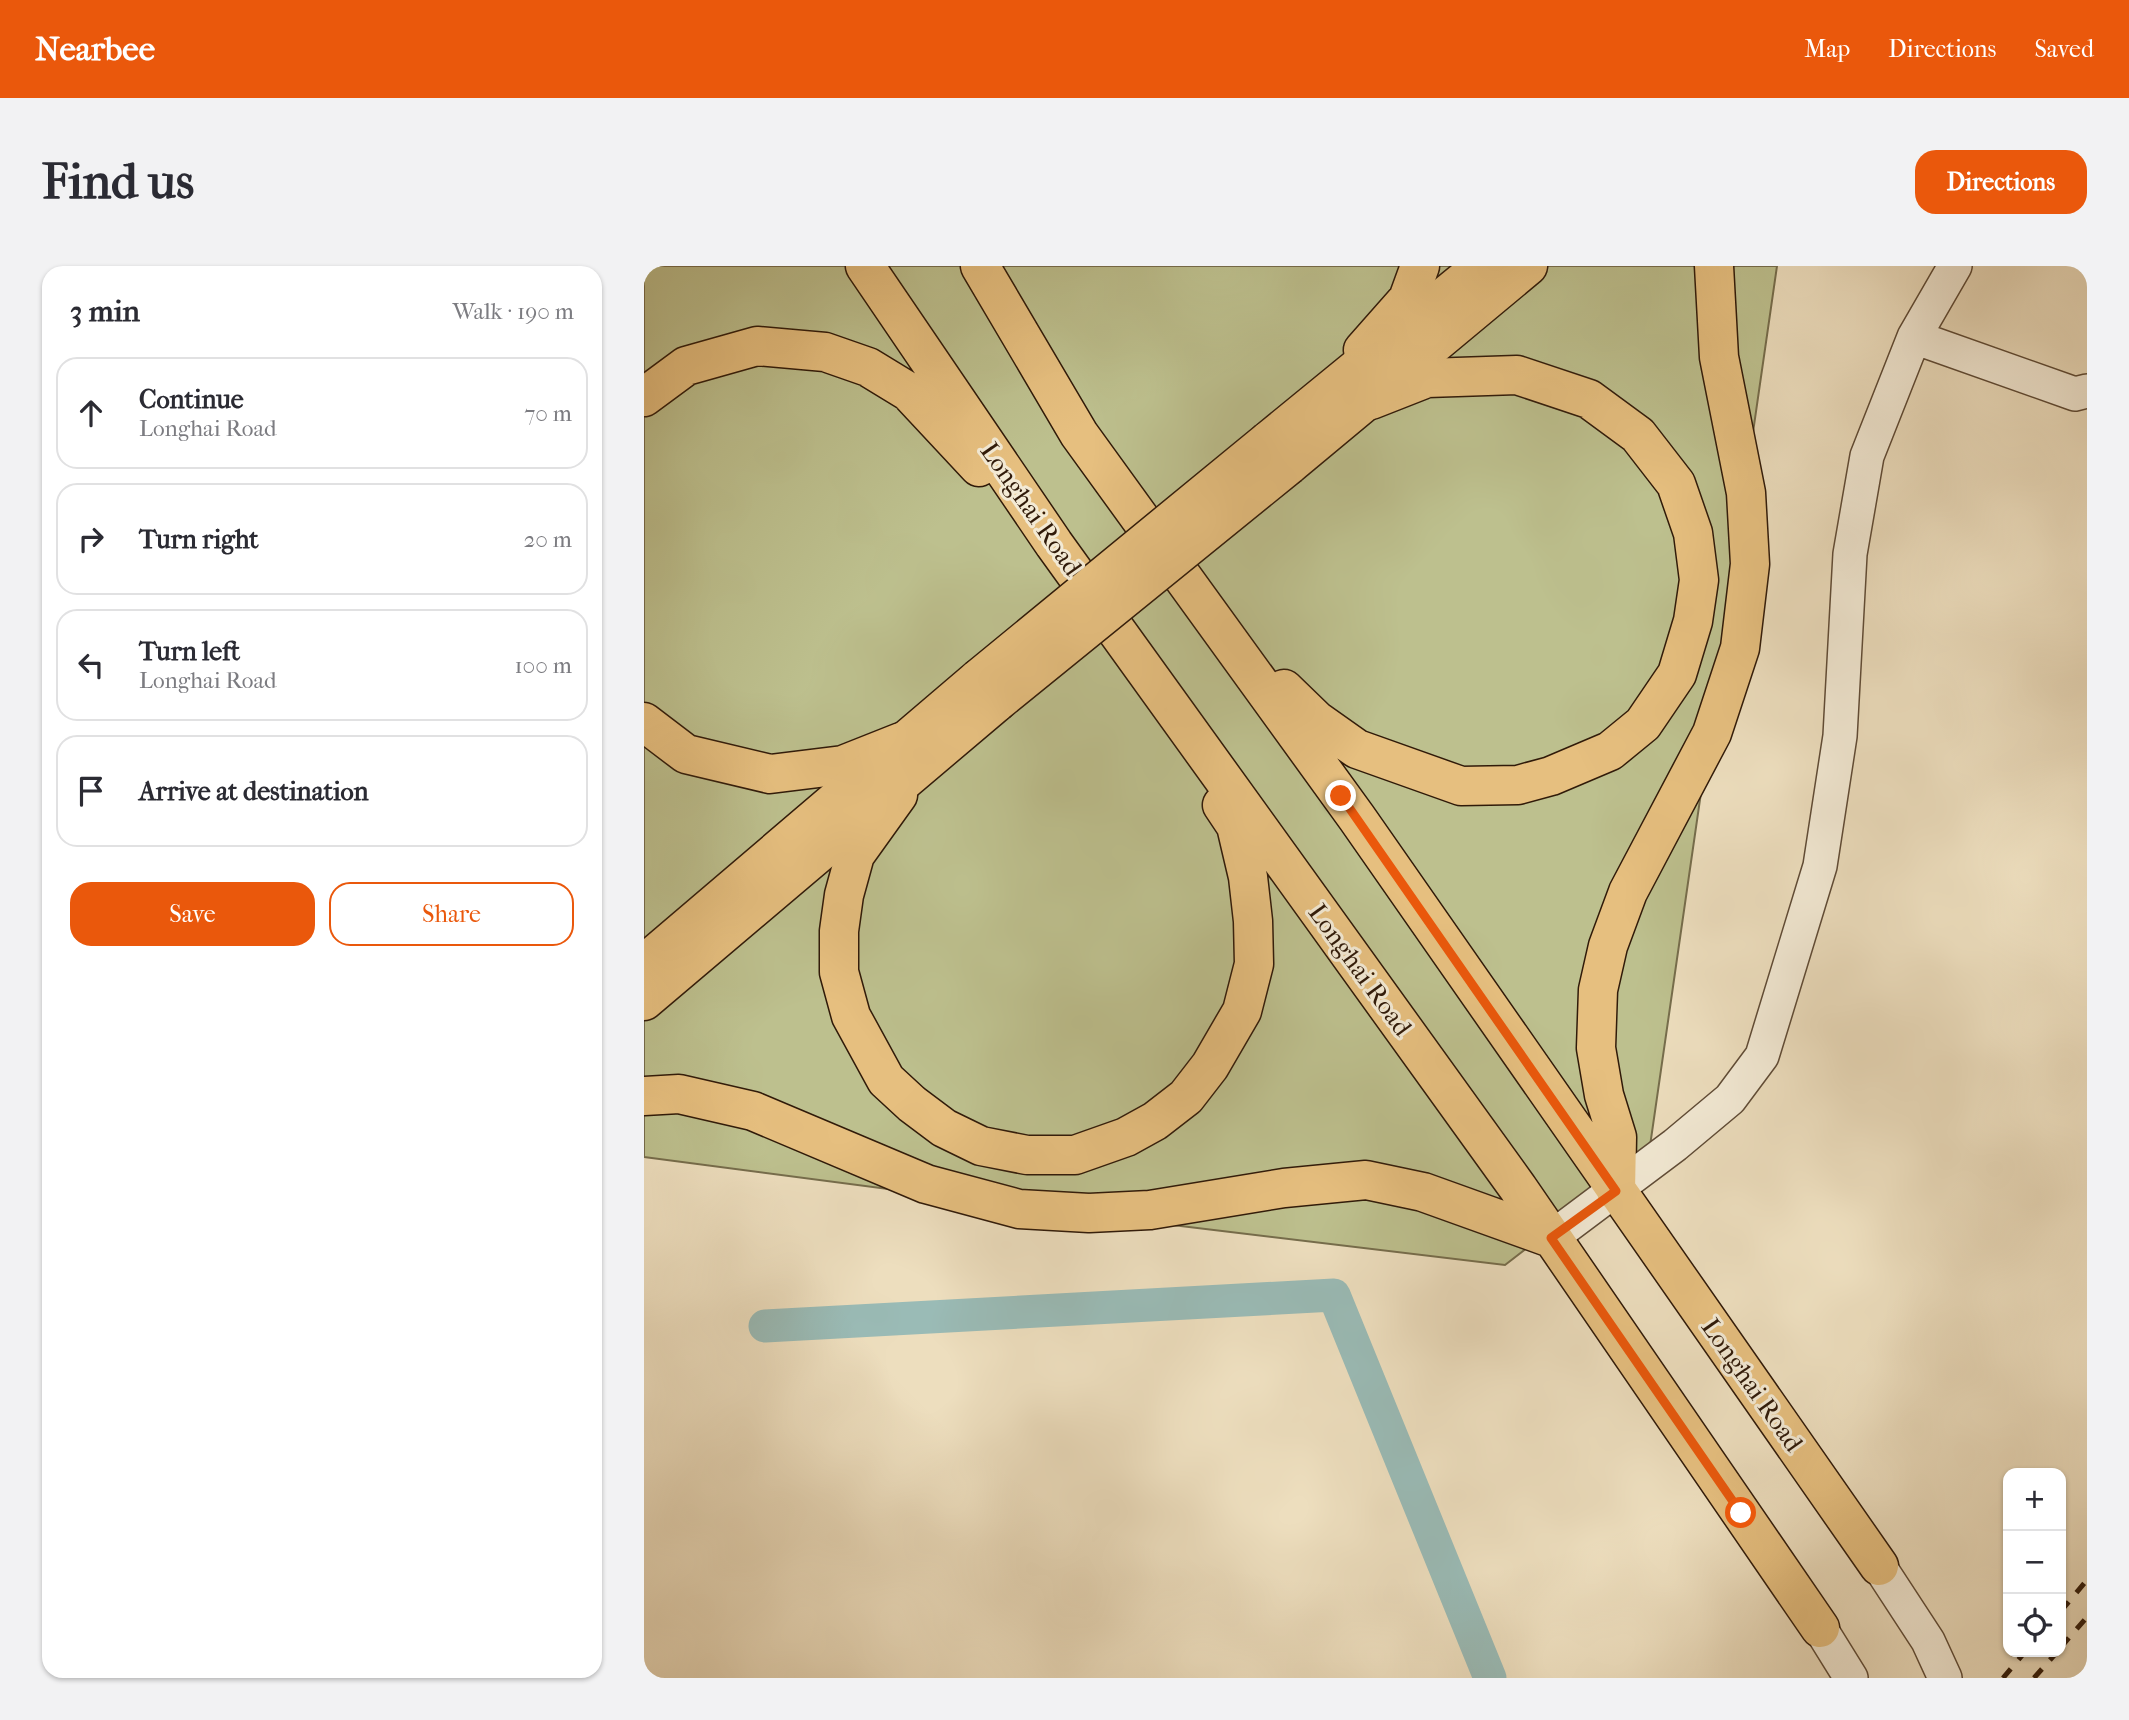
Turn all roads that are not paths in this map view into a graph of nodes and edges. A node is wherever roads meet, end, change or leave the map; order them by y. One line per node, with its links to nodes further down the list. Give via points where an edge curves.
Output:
1 (865, 266): 14 (main road, Longhai Road)
2 (980, 266): 13 (main road, Longhai Road, via 1079,433)
3 (1004, 266): 13 (main road, via 1022,313)
4 (1420, 266): 10 (main road, via 1408,299 1367,344)
5 (1482, 266): 10 (main road)
6 (1528, 266): 10 (main road)
7 (1714, 266): 22 (main road, via 1719,357 1746,493 1750,564 1740,648 1712,733 1628,892 1598,990 1596,1048 1617,1137)
8 (1955, 266): 9 (street)
9 (1914, 337): 11 (street, via 2075,394); 22 (street, via 1867,457 1850,554 1840,736 1820,866 1762,1056 1730,1099)
10 (1353, 391): 15 (main road, via 1427,379 1517,375 1589,400 1638,435 1676,484 1693,533 1699,580 1693,621 1677,674 1643,724 1610,751 1518,785 1461,786 1357,749 1316,720); 18 (main road, bridge)
11 (2087, 391)
12 (644, 397): 14 (main road, via 686,366 757,346 825,352 868,367 909,392)
13 (1117, 485): 15 (main road, Longhai Road)
14 (1054, 544): 16 (main road, Longhai Road)
15 (1231, 644): 22 (main road, Longhai Road)
16 (1163, 696): 18 (main road, via 1192,761 1236,826 1248,877 1254,964 1242,1011 1186,1097 1136,1132 1075,1156 1027,1155 981,1146 944,1128 886,1080 851,1016 839,972 844,895 855,855); 23 (main road, Longhai Road)
17 (644, 722): 18 (main road, via 686,754 770,774)
18 (913, 753): 19 (main road); 20 (main road)
19 (644, 964)
20 (644, 1001)
21 (644, 1096): 23 (main road, via 679,1094 753,1111 926,1184 1019,1209 1150,1210 1366,1180 1423,1192)
22 (1616, 1191): 23 (street); 24 (main road, Longhai Road)
23 (1551, 1238): 25 (main road, Longhai Road)
24 (1879, 1566): 27 (street, Longhai Road, via 1928,1641)
25 (1820, 1628): 26 (street, Longhai Road)
26 (1852, 1678)
27 (1945, 1678)

